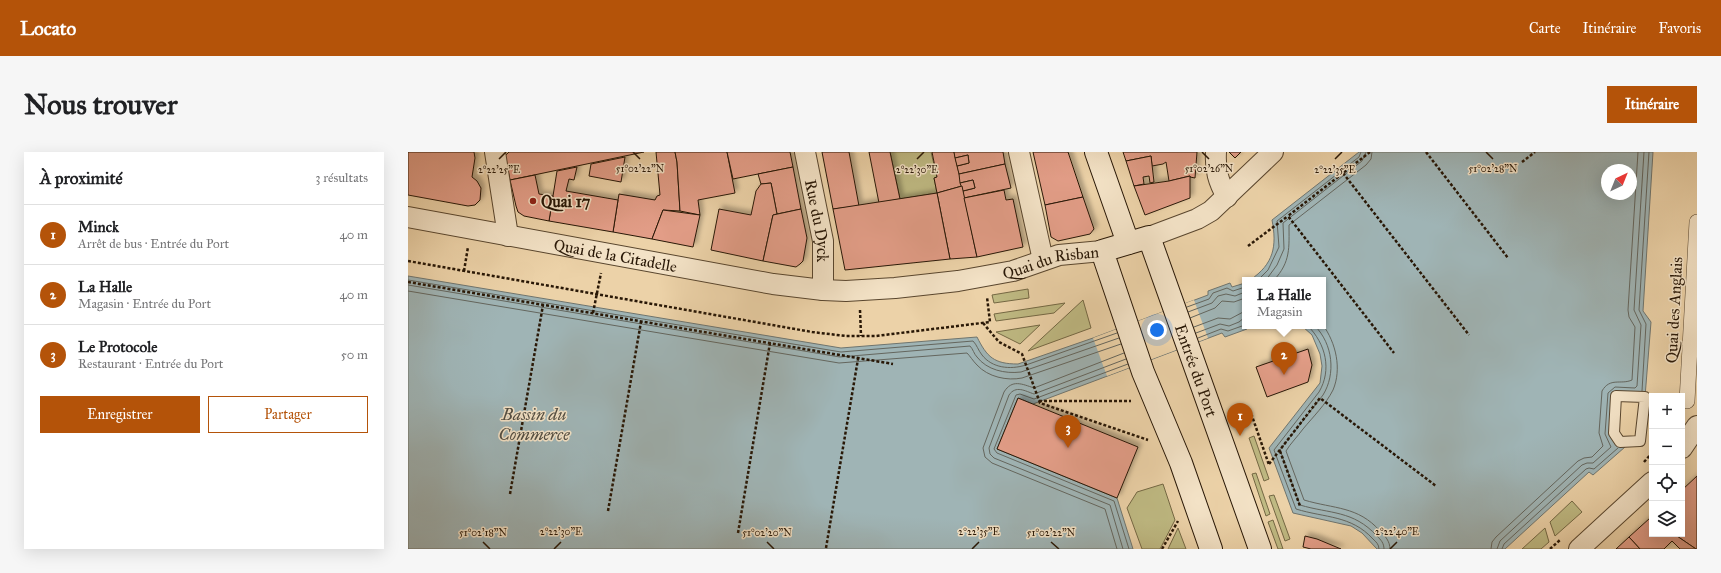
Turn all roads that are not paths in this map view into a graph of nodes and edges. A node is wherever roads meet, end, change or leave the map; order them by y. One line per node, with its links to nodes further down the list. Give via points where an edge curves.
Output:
1 (496, 152): 10 (street)
2 (805, 152): 15 (street, Rue du Dyck, via 823,241)
3 (1019, 152): 14 (street)
4 (1096, 152): 12 (main road)
5 (1216, 152): 7 (street, via 1217,174)
6 (1273, 152): 7 (street, Quai du Risban)
7 (1227, 197): 11 (street, Quai du Risban, via 1204,215)
8 (408, 217): 10 (street, Quai de la Citadelle)
9 (1697, 222): 17 (street, Quai des Anglais)
10 (508, 236): 15 (street, Quai de la Citadelle, via 773,284)
11 (1149, 237): 12 (main road, Quai du Risban); 22 (main road, Entrée du Port)
12 (1128, 243): 13 (main road, Quai du Risban)
13 (1102, 251): 14 (street, Quai du Risban); 21 (main road, via 1143,372 1181,463)
14 (1043, 260): 15 (street, Quai du Risban, via 1023,269 965,279 860,290)
15 (823, 290)
16 (1646, 397): 16 (lane, via 1640,441 1620,442 1614,433 1616,396)
17 (1687, 401)
18 (1697, 426): 19 (street)
19 (1685, 444)
20 (1649, 485): 23 (street)
21 (1211, 549)
22 (1260, 549)
23 (1579, 549)

